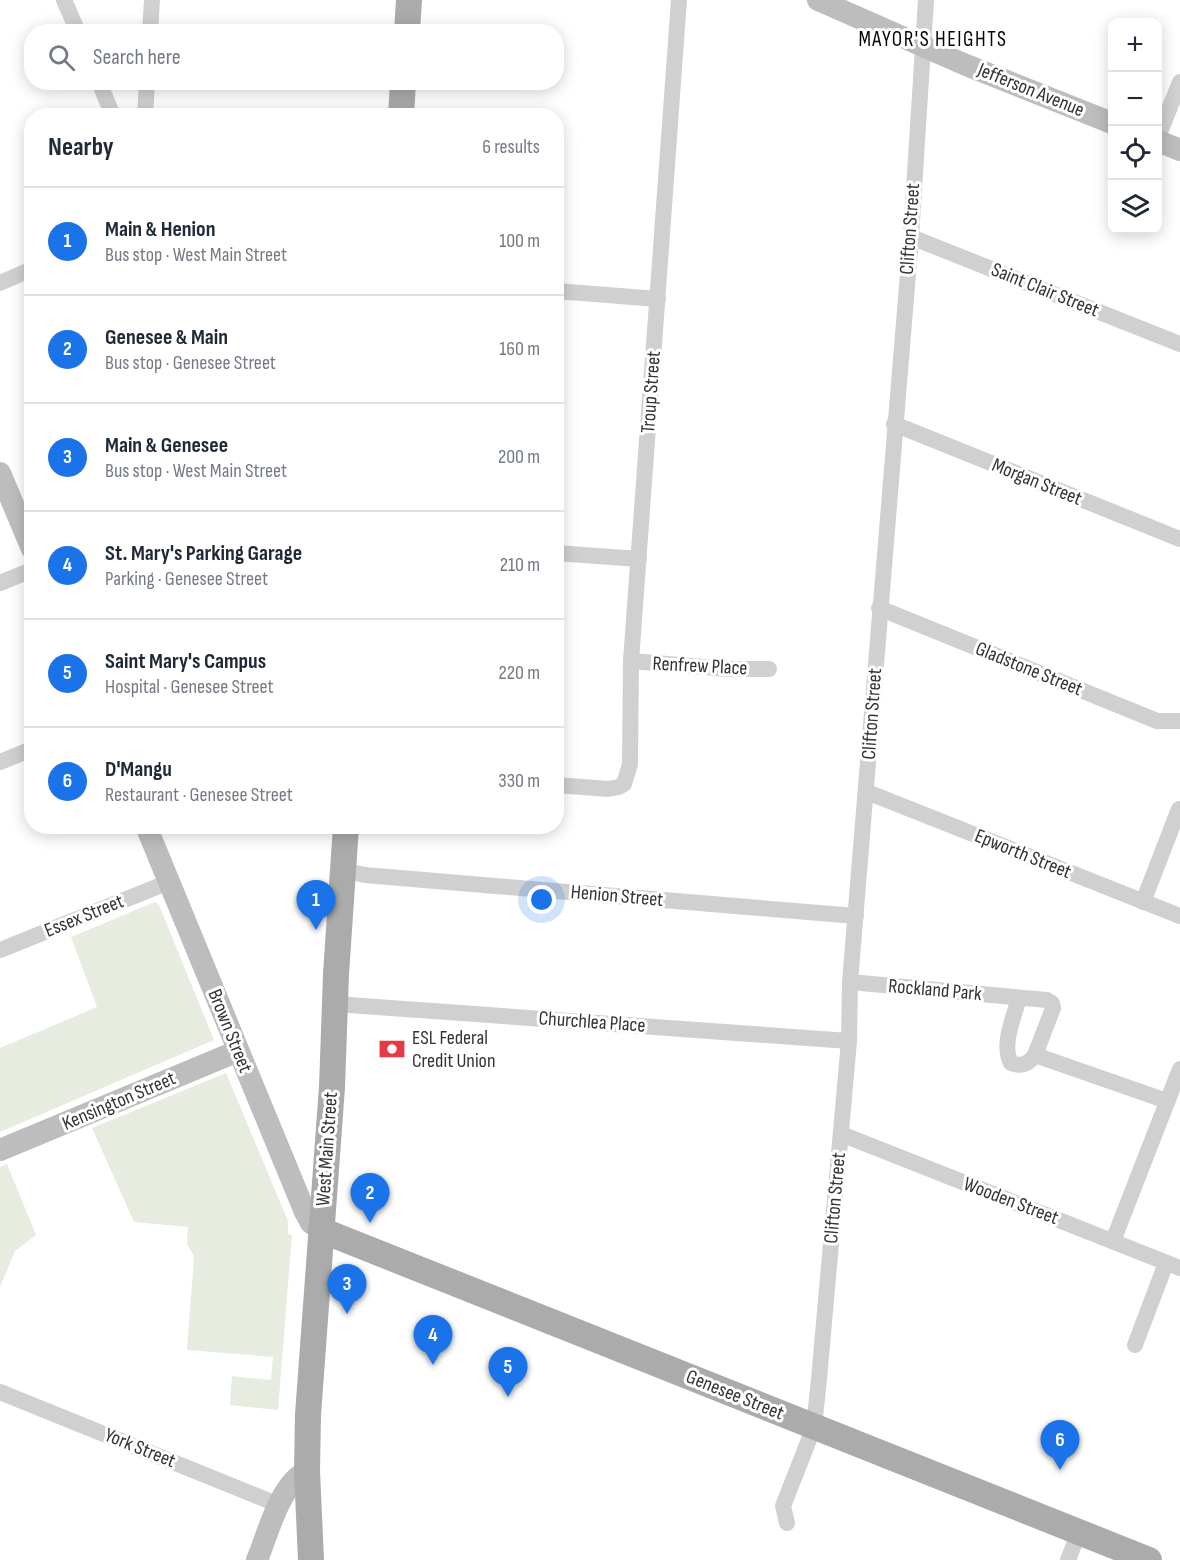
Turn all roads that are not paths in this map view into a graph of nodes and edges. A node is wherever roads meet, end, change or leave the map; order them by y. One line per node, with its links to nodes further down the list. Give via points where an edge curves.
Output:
1 (64, 0): 7 (street)
2 (152, 0): 8 (street)
3 (409, 0): 9 (main road)
4 (679, 0): 26 (street, Troup Street)
5 (818, 0): 10 (main road, Jefferson Avenue)
6 (926, 0): 10 (street, Clifton Street)
7 (74, 24)
8 (150, 24)
9 (408, 24)
10 (922, 46): 18 (main road, Jefferson Avenue); 22 (street, Clifton Street)
11 (1180, 82): 19 (street)
12 (102, 90): 15 (street)
13 (147, 90): 16 (street)
14 (403, 90): 17 (main road)
15 (110, 108)
16 (145, 108)
17 (401, 108)
18 (1108, 121)
19 (1162, 129)
20 (1162, 141): 21 (main road)
21 (1180, 150)
22 (911, 237): 27 (street, Saint Clair Street); 28 (street, Clifton Street)
23 (24, 272): 24 (street)
24 (0, 283)
25 (564, 292): 26 (street)
26 (658, 299): 33 (street, Troup Street)
27 (1180, 344)
28 (894, 424): 31 (street, Morgan Street); 36 (street, Clifton Street)
29 (0, 472): 30 (main road)
30 (24, 530)
31 (1180, 539)
32 (564, 554): 33 (street)
33 (639, 559): 37 (street, Troup Street)
34 (24, 573): 35 (street)
35 (0, 583)
36 (879, 608): 39 (street, Gladstone Street, via 1156,721); 43 (street, Clifton Street)
37 (632, 661): 38 (street, Renfrew Place); 42 (street, Troup Street, via 630,764 624,784 608,789)
38 (769, 669)
39 (1180, 721)
40 (24, 752): 41 (street)
41 (0, 762)
42 (564, 786)
43 (867, 792): 49 (street, Epworth Street); 50 (street, Clifton Street)
44 (1179, 808): 49 (street)
45 (149, 834): 48 (main road, Brown Street)
46 (345, 834): 47 (main road, West Main Street)
47 (343, 870): 50 (street, Henion Street); 55 (main road, West Main Street)
48 (169, 882): 52 (street, Essex Street); 57 (main road, Brown Street)
49 (1143, 902): 51 (street, Epworth Street)
50 (856, 916): 53 (street, Clifton Street)
51 (1180, 916)
52 (0, 950)
53 (850, 982): 54 (street, Rockland Park); 56 (street, Clifton Street)
54 (1019, 998): 58 (street, Rockland Park, via 1052,1003); 58 (street, via 1008,1056 1018,1066)
55 (334, 1004): 56 (street, Churchlea Place); 63 (main road, West Main Street)
56 (849, 1041): 61 (street, Clifton Street)
57 (238, 1051): 62 (main road, Kensington Street); 63 (main road, Brown Street, via 305,1212 311,1224)
58 (1035, 1054): 60 (street)
59 (1180, 1069): 60 (street)
60 (1167, 1101): 64 (street)
61 (841, 1134): 64 (street, Wooden Street); 68 (street, Clifton Street)
62 (0, 1150)
63 (321, 1230): 68 (main road, Genesee Street); 69 (main road, West Main Street)
64 (1113, 1241): 65 (street, Wooden Street)
65 (1173, 1266): 66 (street)
66 (1135, 1344)
67 (0, 1392): 70 (street, York Street)
68 (814, 1427): 71 (street, Clifton Street, via 783,1506); 72 (main road, Genesee Street)
69 (307, 1471): 70 (main road, via 293,1481); 74 (main road, West Main Street)
70 (279, 1505): 73 (main road)
71 (787, 1523)
72 (1079, 1532): 75 (street); 76 (main road, Genesee Street)
73 (257, 1560)
74 (311, 1560)
75 (1068, 1560)
76 (1149, 1560)

